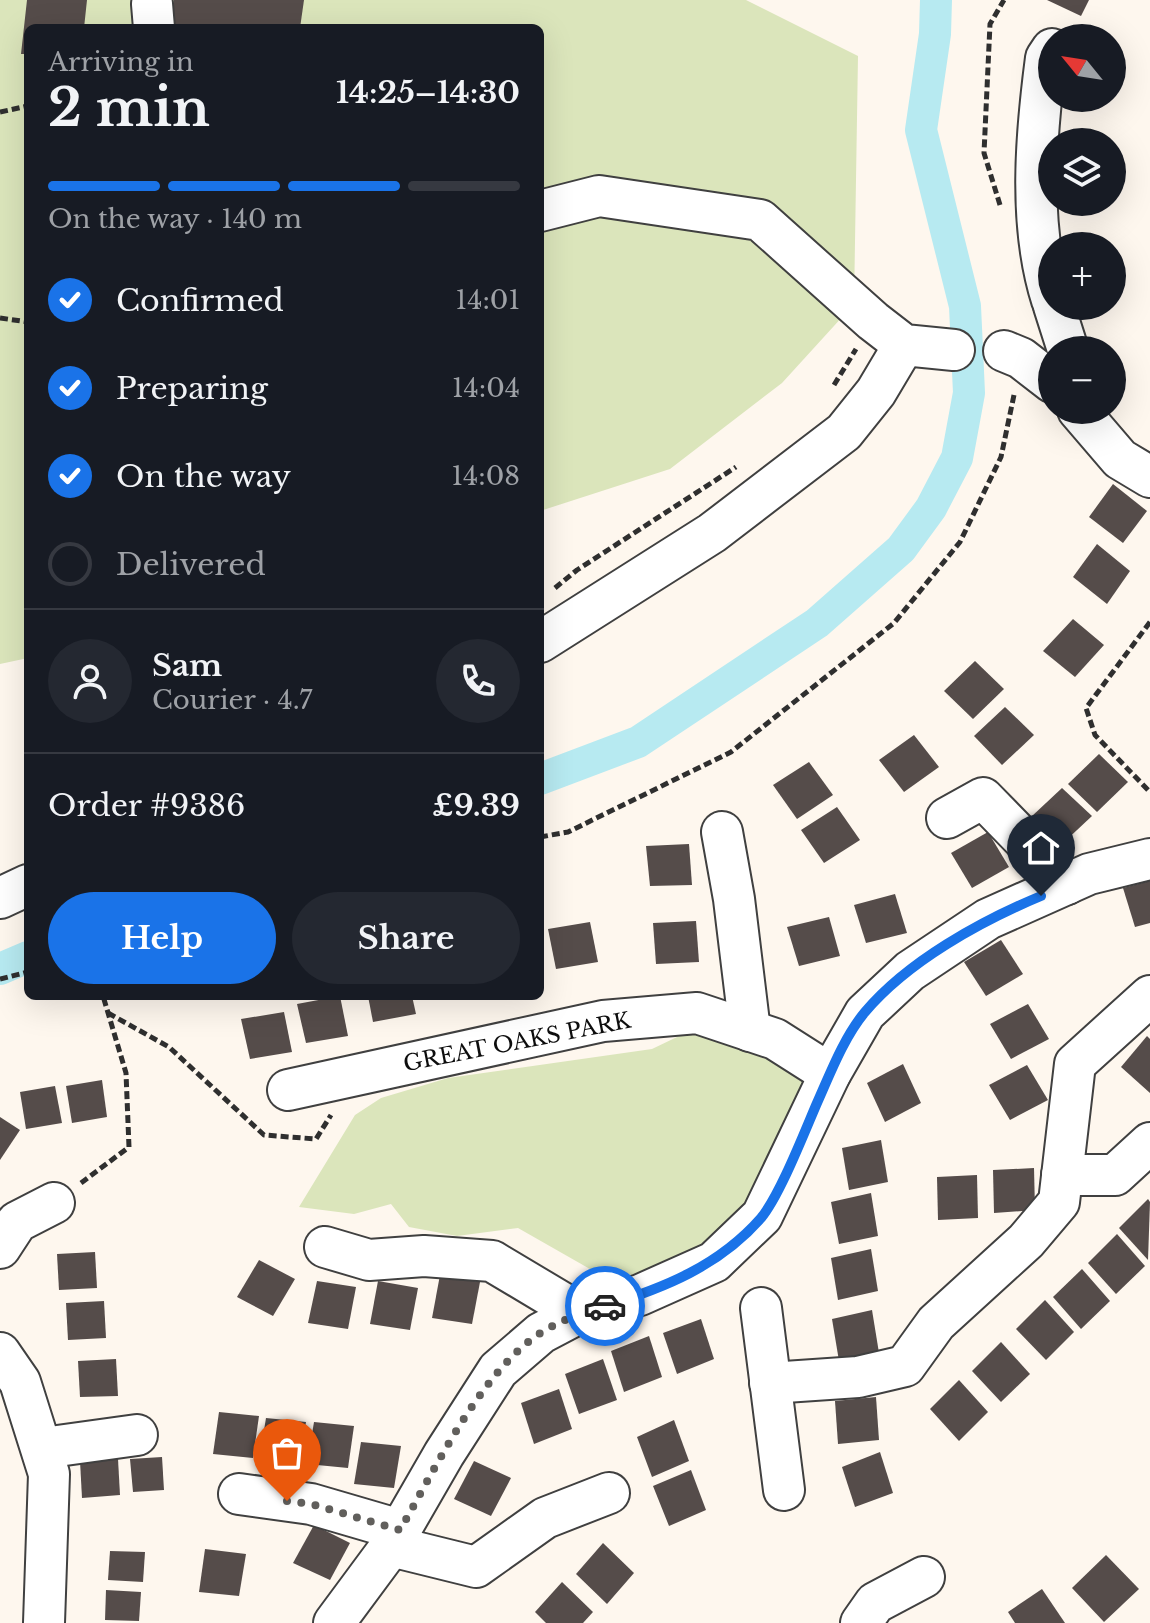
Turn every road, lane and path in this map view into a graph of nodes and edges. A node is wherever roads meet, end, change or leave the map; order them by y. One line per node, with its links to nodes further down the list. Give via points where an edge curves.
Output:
1 (1004, 0): 6 (path, via 990,24 984,153)
2 (24, 107): 3 (path)
3 (0, 112)
4 (1039, 112): 7 (street)
5 (544, 210): 10 (street, via 599,196 760,220)
6 (1002, 213)
7 (1041, 232)
8 (0, 318): 9 (path)
9 (24, 321)
10 (873, 321): 11 (street); 14 (path)
11 (904, 345): 12 (street); 20 (street, via 844,432 712,533)
12 (954, 350)
13 (1026, 363): 24 (path, via 1001,457 960,542 894,623 731,752 568,832)
14 (831, 389)
15 (1090, 424): 17 (street, via 1120,459)
16 (748, 459): 18 (path)
17 (1150, 477)
18 (552, 590)
19 (1150, 622): 21 (path, via 1086,708 1095,735)
20 (544, 639)
21 (1150, 792)
22 (947, 818): 26 (street, via 983,798)
23 (722, 832): 34 (street)
24 (544, 836)
25 (1150, 859): 26 (street)
26 (1067, 884): 35 (street, via 988,919 910,971 865,1013)
27 (24, 887): 28 (street)
28 (0, 898)
29 (24, 973): 30 (path)
30 (0, 979)
31 (1150, 996): 39 (street, via 1075,1064)
32 (104, 1000): 33 (path)
33 (108, 1013): 36 (path, via 169,1047 264,1135 316,1139); 40 (path, via 126,1073 129,1147)
34 (750, 1031): 35 (street, GREAT OAKS PARK, via 775,1039); 36 (street, GREAT OAKS PARK, via 697,1013 603,1021)
35 (830, 1074): 44 (street, via 762,1216 714,1262 640,1295)
36 (357, 1075): 37 (street, GREAT OAKS PARK)
37 (288, 1090)
38 (1150, 1143): 39 (street, via 1115,1175)
39 (1062, 1175): 46 (street, via 1059,1202 1026,1241 936,1323 905,1366 858,1377)
40 (54, 1203): 42 (street, via 17,1222)
41 (325, 1247): 44 (street, via 369,1260 424,1256 492,1261)
42 (0, 1248)
43 (761, 1308): 46 (street)
44 (579, 1313): 52 (street, via 541,1333 498,1370)
45 (0, 1353): 48 (street, via 20,1382)
46 (770, 1383): 49 (street)
47 (137, 1435): 48 (street)
48 (43, 1448): 54 (street, via 49,1474)
49 (784, 1490)
50 (609, 1493): 52 (street, via 545,1518 476,1567)
51 (239, 1494): 52 (street, via 311,1504)
52 (396, 1538): 55 (street)
53 (924, 1577): 56 (street, via 875,1603)
54 (44, 1623)
55 (334, 1623)
56 (861, 1623)

